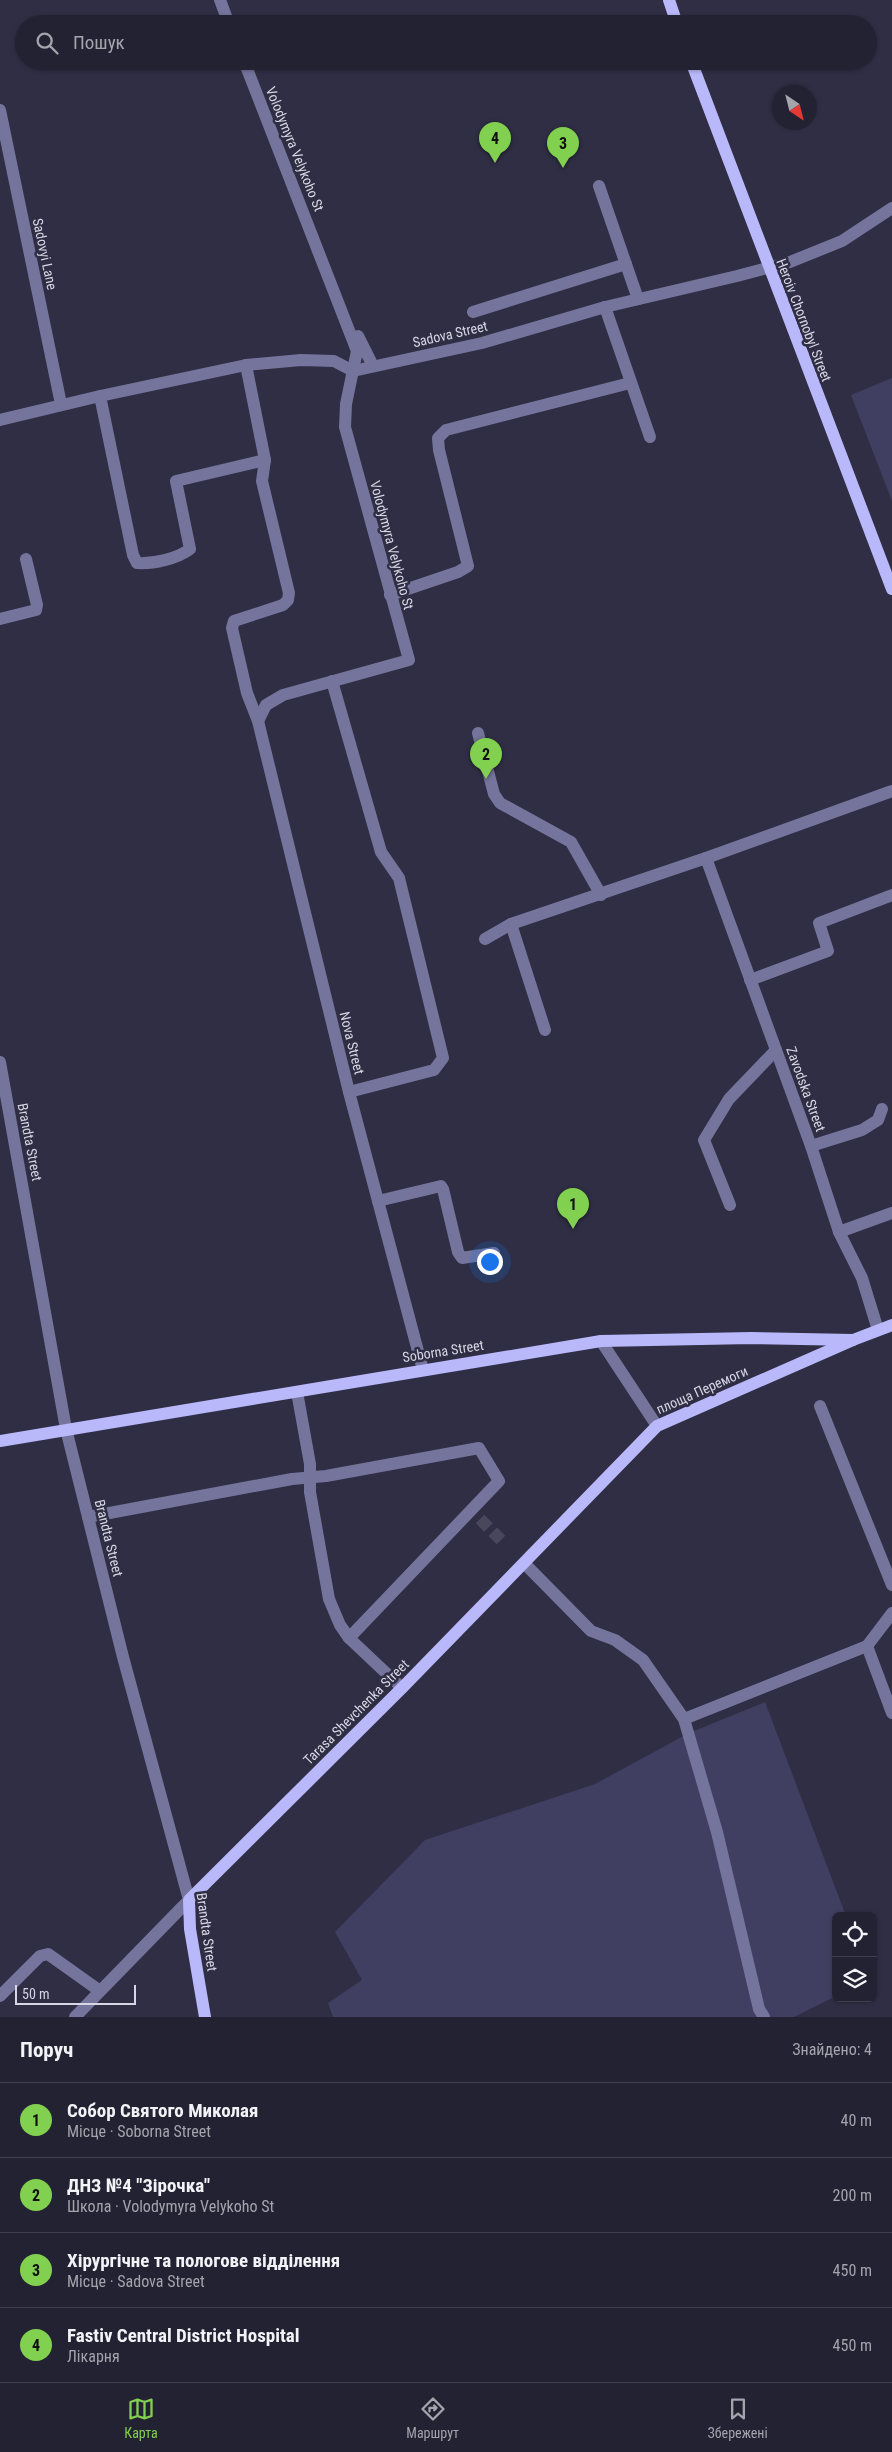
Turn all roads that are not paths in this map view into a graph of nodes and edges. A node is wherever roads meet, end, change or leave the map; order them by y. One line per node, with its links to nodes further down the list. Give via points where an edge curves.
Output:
1 (220, 0): 3 (street)
2 (669, 0): 4 (main road)
3 (226, 15)
4 (674, 15)
5 (248, 70): 12 (street, Volodymyra Velykoho St)
6 (694, 70): 11 (main road, Heroiv Chornobyl Street)
7 (0, 110): 21 (street, Sadovyi Lane)
8 (599, 186): 10 (street)
9 (892, 208): 11 (street, Sadova Street, via 842,241)
10 (626, 264): 13 (street); 15 (street)
11 (768, 268): 13 (street, Sadova Street); 26 (main road, Heroiv Chornobyl Street)
12 (328, 276): 17 (street, Volodymyra Velykoho St); 18 (street, Volodymyra Velykoho St, via 357,351)
13 (638, 299): 14 (street, Sadova Street)
14 (605, 306): 17 (street, Sadova Street, via 482,343); 19 (street)
15 (473, 312)
16 (246, 365): 18 (street, via 334,361); 20 (street); 24 (street)
17 (373, 366): 18 (street, Sadova Street)
18 (353, 371): 27 (street, Volodymyra Velykoho St, via 345,427)
19 (630, 383): 23 (street); 27 (street, via 446,430 438,438 439,450 468,566)
20 (100, 396): 21 (street); 24 (street, via 133,555 138,563 182,554 190,549 176,481)
21 (61, 404): 22 (street)
22 (0, 420)
23 (650, 438)
24 (265, 460): 30 (street, Nova Street, via 262,481 288,600 283,605 234,621 232,628 247,693)
25 (26, 559): 28 (street, via 36,610)
26 (892, 589)
27 (390, 595): 29 (street, Volodymyra Velykoho St, via 408,660)
28 (0, 619)
29 (332, 681): 30 (street, Volodymyra Velykoho St, via 283,695 266,705); 42 (street, via 381,852 399,878 443,1058 434,1070)
30 (258, 721): 42 (street, Nova Street)
31 (478, 733): 34 (street, via 494,794 500,803 571,842)
32 (892, 791): 33 (street)
33 (706, 858): 34 (street); 38 (street, Zavodska Street)
34 (602, 895): 36 (street)
35 (892, 895): 38 (street, via 819,923 828,951)
36 (511, 924): 37 (street); 39 (street)
37 (485, 939)
38 (750, 980): 40 (street, Zavodska Street)
39 (546, 1030)
40 (776, 1050): 44 (street, Zavodska Street); 46 (street, via 729,1099 704,1140)
41 (0, 1062): 58 (street, Brandta Street)
42 (349, 1092): 45 (street, Nova Street)
43 (882, 1109): 44 (street, via 878,1120 862,1130)
44 (811, 1146): 48 (street, Zavodska Street)
45 (378, 1201): 49 (street, via 441,1186 462,1258); 54 (street, Nova Street)
46 (730, 1205)
47 (892, 1213): 48 (street)
48 (839, 1232): 51 (street, Zavodska Street, via 862,1278)
49 (494, 1253)
50 (892, 1324): 51 (main road, Soborna Street)
51 (878, 1330): 52 (main road, Soborna Street)
52 (853, 1340): 53 (main road, Soborna Street); 57 (main road, площа Перемоги)
53 (601, 1341): 54 (main road, Soborna Street); 57 (street, площа Перемоги)
54 (423, 1370): 55 (main road, Soborna Street)
55 (297, 1392): 58 (main road, Soborna Street); 60 (street)
56 (820, 1406): 63 (street)
57 (657, 1426): 62 (main road, Tarasa Shevchenka Street)
58 (66, 1430): 59 (main road, Soborna Street); 61 (street, Brandta Street)
59 (0, 1441)
60 (310, 1477): 61 (street); 65 (street, via 329,1599); 65 (street, via 479,1448 499,1481)
61 (88, 1517): 70 (street, Brandta Street)
62 (524, 1563): 67 (main road, Tarasa Shevchenka Street); 69 (street, via 591,1631 615,1640 643,1660)
63 (892, 1585)
64 (892, 1613): 66 (street)
65 (349, 1638): 67 (street)
66 (867, 1646): 68 (street); 69 (street)
67 (402, 1688): 70 (main road, Tarasa Shevchenka Street)
68 (892, 1713)
69 (684, 1719): 75 (street, via 717,1832 759,2009)
70 (188, 1900): 71 (street, Tarasa Shevchenka Street); 74 (main road, Brandta Street)
71 (100, 1990): 72 (street, via 48,1954 40,1956); 73 (street, Tarasa Shevchenka Street)
72 (0, 1996)
73 (75, 2017)
74 (205, 2017)
75 (764, 2017)

